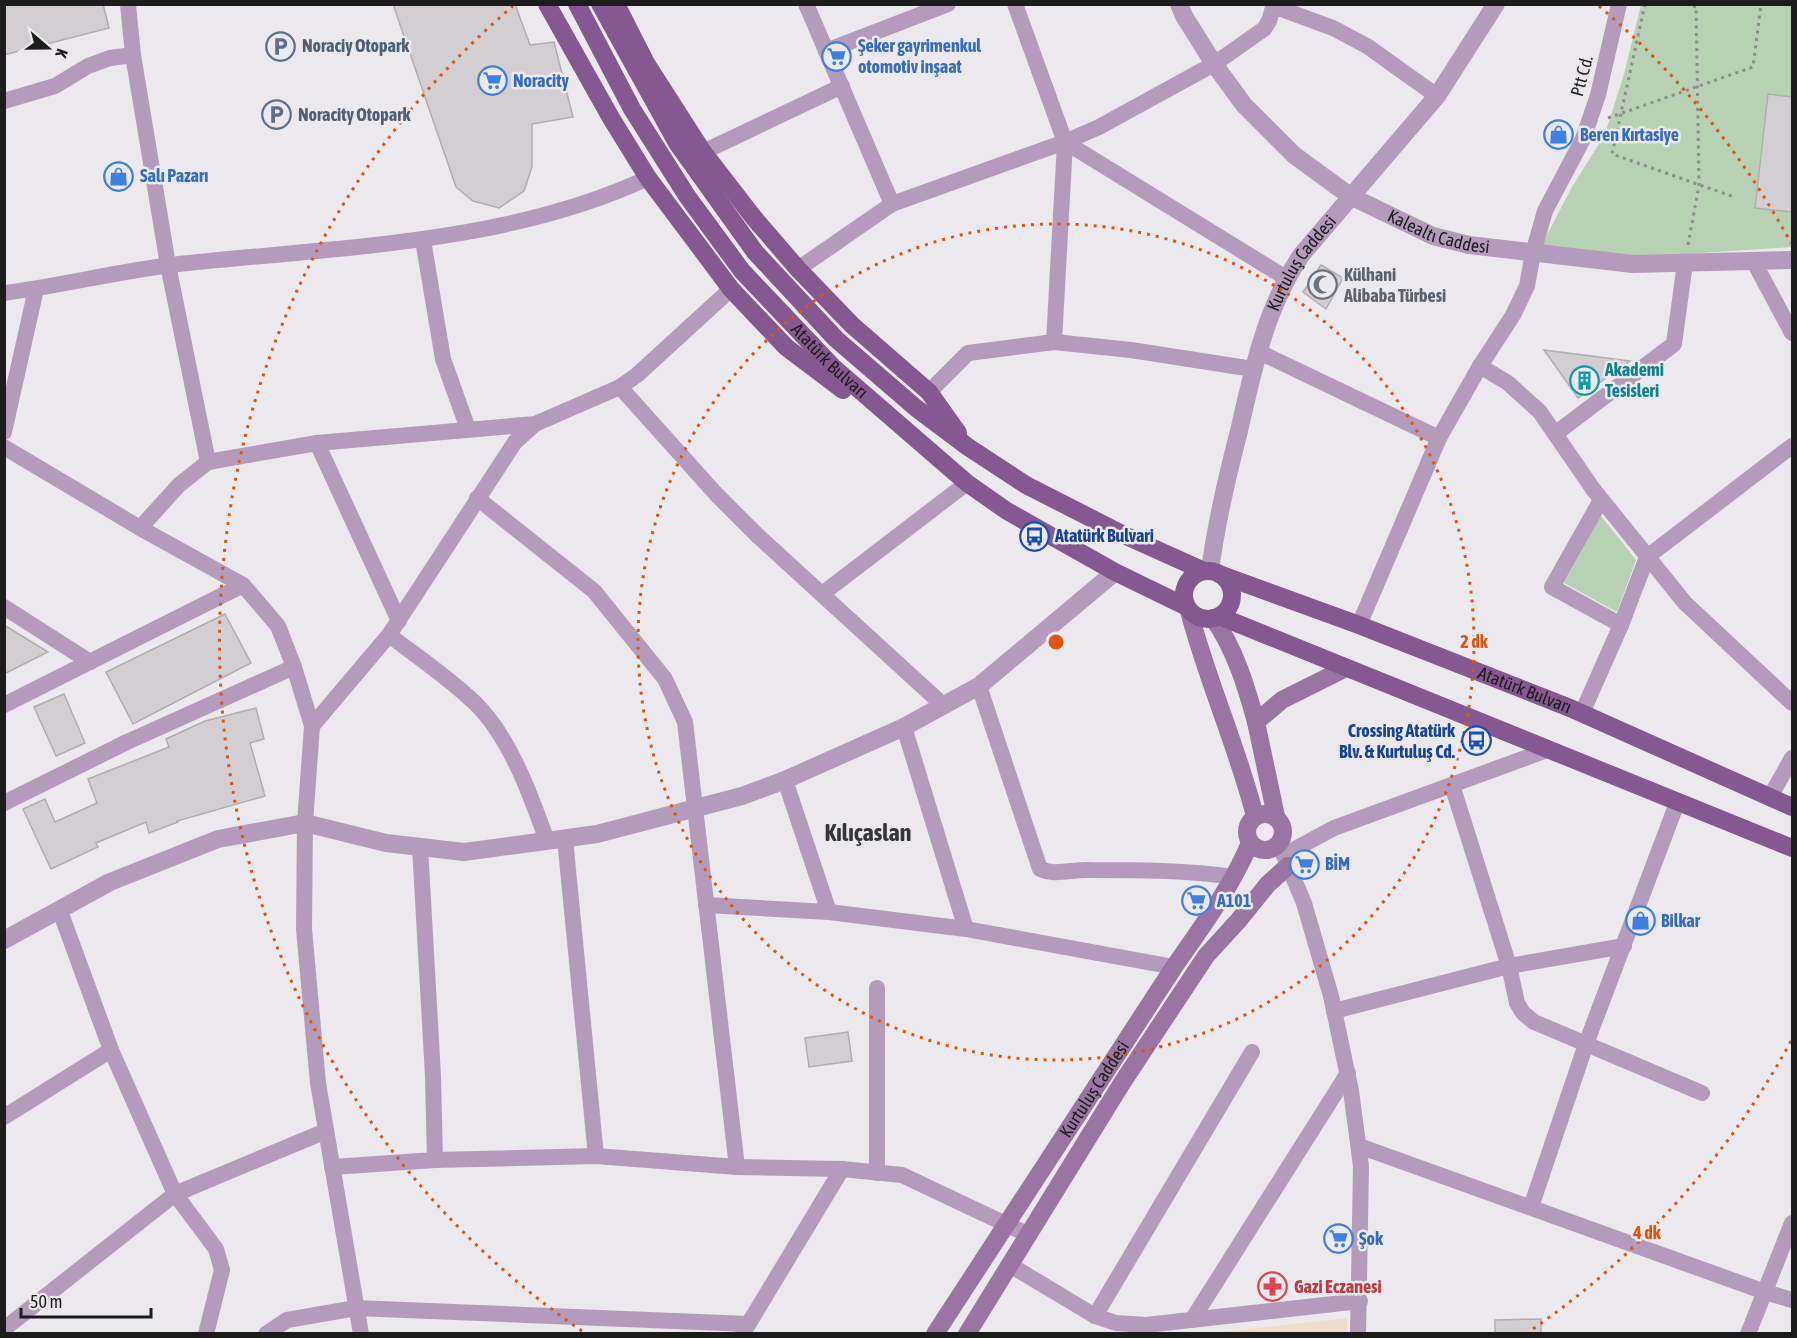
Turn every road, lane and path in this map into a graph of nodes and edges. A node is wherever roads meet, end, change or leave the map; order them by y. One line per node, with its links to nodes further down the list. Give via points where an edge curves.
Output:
1 (128, 4): 18 (street)
2 (547, 4): 28 (main road)
3 (577, 4): 61 (main road, Atatürk Bulvarı, via 632,109 687,196 742,271 833,367)
4 (600, 4): 59 (main road, Atatürk Bulvarı, via 677,143 755,252 836,339)
5 (616, 4): 27 (main road, via 646,63)
6 (806, 4): 17 (street)
7 (948, 4): 17 (street)
8 (1015, 4): 26 (street)
9 (1179, 4): 19 (street, Kalealtı Caddesi)
10 (1496, 4): 22 (street, Kurtuluş Caddesi)
11 (1619, 4): 25 (street, Ptt Cd.)
12 (1645, 4): 24 (path)
13 (1686, 4): 16 (path)
14 (1761, 4): 21 (path, via 1753,67)
15 (1274, 5): 19 (street, via 1264,29); 22 (street, via 1367,46)
16 (1696, 5): 21 (path)
17 (826, 51): 20 (street)
18 (133, 55): 23 (street, via 110,58 55,86); 39 (street)
19 (1214, 64): 26 (street); 30 (street, Kalealtı Caddesi, via 1244,105 1294,155)
20 (842, 86): 27 (street); 32 (street)
21 (1696, 88): 24 (path); 29 (path)
22 (1437, 96): 30 (street, Kurtuluş Caddesi)
23 (4, 101)
24 (1620, 115): 25 (path); 29 (path, via 1612,154)
25 (1589, 122): 35 (street, Ptt Cd., via 1545,211)
26 (1065, 142): 32 (street); 41 (street); 46 (street)
27 (703, 152): 40 (main road)
28 (648, 178): 34 (street, via 559,212); 43 (main road)
29 (1699, 185): 31 (path); 33 (path)
30 (1350, 196): 35 (street, Kalealtı Caddesi, via 1433,236); 41 (street, Kurtuluş Caddesi)
31 (1734, 197)
32 (892, 204): 40 (street)
33 (1692, 224)
34 (423, 240): 39 (street); 52 (street, via 443,359)
35 (1533, 253): 38 (street, Kalealtı Caddesi, via 1633,264); 48 (street, Ptt Cd., via 1527,286)
36 (1792, 260): 37 (street, Kalealtı Caddesi)
37 (1754, 262): 38 (street, Kalealtı Caddesi); 45 (street)
38 (1685, 263): 54 (street, via 1674,344)
39 (168, 265): 42 (street); 60 (street)
40 (798, 269): 50 (main road, via 852,325)
41 (1286, 278): 47 (street, Kurtuluş Caddesi, via 1273,304)
42 (36, 289): 44 (street); 53 (street)
43 (732, 289): 49 (street, via 657,359); 61 (main road, via 786,347)
44 (4, 293)
45 (1792, 333)
46 (1054, 342): 47 (street); 50 (street, via 968,353)
47 (1256, 361): 55 (street); 66 (street, Kurtuluş Caddesi, via 1215,528)
48 (1480, 366): 54 (street, via 1508,383 1540,412); 55 (street, Ptt Cd.)
49 (620, 387): 51 (street); 69 (street, via 716,494)
50 (929, 392): 59 (main road)
51 (535, 424): 52 (street); 62 (street, via 515,442)
52 (468, 429): 56 (street)
53 (4, 432)
54 (1555, 434): 63 (street)
55 (1439, 438): 73 (street, Ptt Cd.)
56 (317, 442): 60 (street); 75 (street)
57 (1792, 446): 65 (street)
58 (4, 447): 64 (street)
59 (968, 447): 66 (main road, Atatürk Bulvarı, via 1026,486 1124,536)
60 (208, 462): 64 (street, via 179,485)
61 (967, 483): 67 (main road, Atatürk Bulvarı, via 1006,511); 69 (street)
62 (477, 498): 75 (street); 95 (street, via 594,591 665,679 685,722)
63 (1601, 500): 65 (street); 74 (street, via 1551,587)
64 (140, 528): 68 (street)
65 (1647, 557): 74 (street); 80 (street, via 1685,603)
66 (1211, 572): 71 (main road, via 1190,578 1186,584 1184,600); 72 (main road, via 1229,584 1231,598); 73 (main road, Atatürk Bulvarı)
67 (1115, 573): 71 (main road, Atatürk Bulvarı); 79 (street)
68 (243, 585): 76 (street); 77 (street, via 278,626)
69 (822, 594): 82 (street)
70 (4, 608): 76 (street)
71 (1188, 609): 72 (main road, via 1200,618); 96 (main road)
72 (1216, 617): 78 (main road); 84 (main road)
73 (1359, 625): 83 (main road, Atatürk Bulvarı)
74 (1621, 625): 83 (street)
75 (394, 628): 85 (street); 100 (street, via 477,705 501,738 530,795)
76 (90, 662): 81 (street)
77 (294, 667): 85 (street); 93 (street, via 127,742)
78 (1346, 668): 84 (main road, via 1282,700); 87 (main road)
79 (979, 686): 82 (street); 105 (street, via 1040,869 1050,874 1087,870 1181,871)
80 (1792, 703)
81 (4, 705)
82 (943, 705): 86 (street)
83 (1582, 713): 91 (main road, Atatürk Bulvarı)
84 (1256, 722): 97 (main road)
85 (312, 726): 98 (street)
86 (904, 727): 89 (street); 109 (street)
87 (1547, 750): 90 (street); 92 (main road)
88 (1792, 758): 91 (street)
89 (785, 780): 95 (street); 108 (street)
90 (1452, 785): 104 (street, via 1334,828); 112 (street)
91 (1770, 797): 94 (main road, Atatürk Bulvarı)
92 (1677, 802): 103 (main road); 111 (street)
93 (4, 803)
94 (1792, 807)
95 (694, 808): 99 (street); 106 (street)
96 (1255, 816): 97 (main road); 101 (main road, Kurtuluş Caddesi, via 1246,833)
97 (1276, 816): 104 (main road, via 1284,832)
98 (305, 823): 102 (street); 107 (street, via 218,839 110,882); 122 (street, via 304,929)
99 (565, 839): 100 (street); 124 (street)
100 (547, 841): 102 (street, via 464,852)
101 (1250, 843): 104 (main road, via 1255,848 1274,848); 105 (main road, Kurtuluş Caddesi)
102 (420, 847): 125 (street)
103 (1792, 849)
104 (1284, 855): 115 (street, via 1304,903); 134 (main road, via 1268,884 1206,956)
105 (1234, 877): 113 (main road, Kurtuluş Caddesi)
106 (705, 905): 108 (street); 127 (street)
107 (60, 911): 110 (street); 117 (street)
108 (829, 912): 109 (street)
109 (966, 929): 113 (street)
110 (4, 940)
111 (1624, 946): 112 (street); 116 (street)
112 (1509, 966): 115 (street); 116 (street, via 1516,1003 1523,1013 1534,1022)
113 (1174, 967): 133 (main road, Kurtuluş Caddesi)
114 (877, 988): 129 (street)
115 (1334, 1011): 119 (street)
116 (1586, 1044): 120 (street); 131 (street)
117 (111, 1050): 121 (street); 130 (street)
118 (1252, 1052): 140 (street)
119 (1347, 1073): 123 (street); 141 (street)
120 (1702, 1093)
121 (4, 1117)
122 (326, 1131): 126 (street); 130 (street)
123 (1359, 1146): 131 (street); 138 (street)
124 (596, 1156): 125 (street); 127 (street)
125 (435, 1160): 126 (street)
126 (332, 1167): 139 (street)
127 (738, 1167): 128 (street)
128 (842, 1169): 129 (street); 144 (street)
129 (877, 1173): 133 (street, via 902,1175)
130 (175, 1194): 143 (street); 145 (street, via 216,1249 222,1270)
131 (1531, 1207): 136 (street)
132 (1792, 1224): 136 (street)
133 (1007, 1225): 134 (street); 148 (main road, Kurtuluş Caddesi)
134 (1029, 1235): 135 (main road)
135 (1010, 1265): 140 (street); 149 (main road)
136 (1765, 1292): 137 (street); 151 (street)
137 (1792, 1300)
138 (1360, 1301): 141 (street); 150 (street)
139 (356, 1308): 144 (street); 146 (street, via 287,1320); 147 (street)
140 (1095, 1316): 142 (street)
141 (1192, 1320): 142 (street)
142 (1115, 1328)
143 (4, 1329)
144 (746, 1329)
145 (206, 1334)
146 (266, 1334)
147 (361, 1334)
148 (935, 1334)
149 (967, 1334)
150 (1358, 1334)
151 (1748, 1334)

